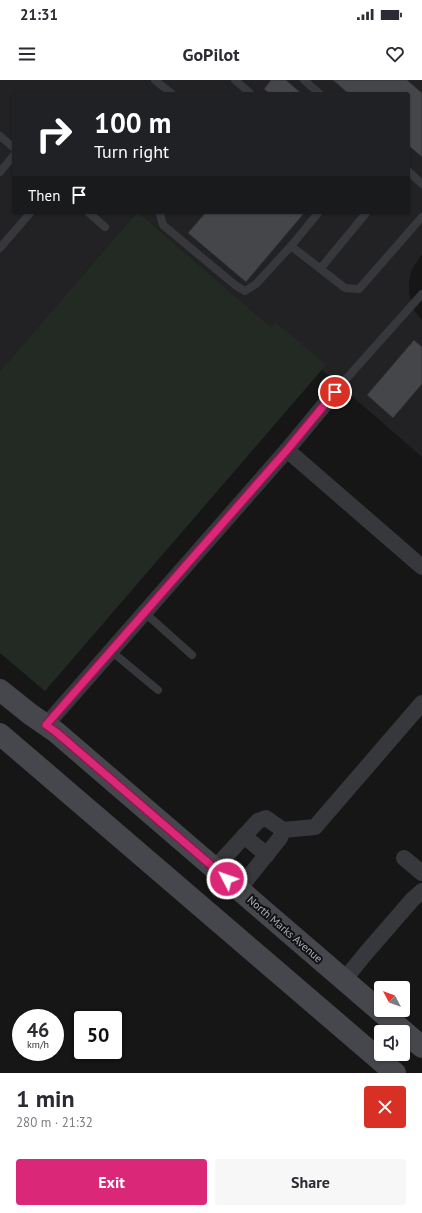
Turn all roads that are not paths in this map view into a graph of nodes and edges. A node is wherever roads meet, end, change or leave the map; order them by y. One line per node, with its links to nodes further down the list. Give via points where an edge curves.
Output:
1 (155, 80): 4 (lane)
2 (235, 80): 5 (lane)
3 (304, 80): 6 (lane)
4 (170, 92)
5 (249, 92)
6 (318, 92)
7 (0, 136): 8 (lane)
8 (12, 146)
9 (12, 157): 10 (lane)
10 (0, 172)
11 (410, 173): 12 (lane)
12 (422, 184)
13 (29, 214): 21 (lane)
14 (90, 214): 19 (lane)
15 (160, 214): 20 (lane, via 163,225 245,291 256,284)
16 (317, 214): 20 (lane)
17 (365, 214): 22 (lane)
18 (422, 217): 22 (lane, via 359,289 345,288)
19 (105, 227)
20 (291, 246): 22 (lane)
21 (0, 248)
22 (320, 269)
23 (422, 294): 24 (lane)
24 (346, 379)
25 (335, 392): 26 (street)
26 (287, 450): 27 (street); 28 (street)
27 (422, 567)
28 (145, 613): 29 (street); 30 (lane)
29 (111, 651): 32 (lane); 34 (street)
30 (192, 655)
31 (0, 690): 34 (main road, North Marks Avenue)
32 (158, 690)
33 (422, 703): 36 (street, via 315,827)
34 (46, 725): 40 (main road, North Marks Avenue)
35 (0, 734): 47 (main road)
36 (283, 830): 37 (street, via 266,818 258,821); 38 (street)
37 (244, 836): 38 (street); 40 (street)
38 (267, 855): 42 (street)
39 (404, 858): 41 (street)
40 (215, 868): 42 (main road, North Marks Avenue)
41 (422, 873)
42 (239, 889): 44 (main road, North Marks Avenue)
43 (422, 892): 44 (street, via 412,900)
44 (344, 980): 45 (main road, North Marks Avenue)
45 (390, 1025)
46 (410, 1039): 48 (main road, North Marks Avenue)
47 (374, 1046)
48 (422, 1047)
49 (386, 1061): 50 (main road)
50 (395, 1073)

